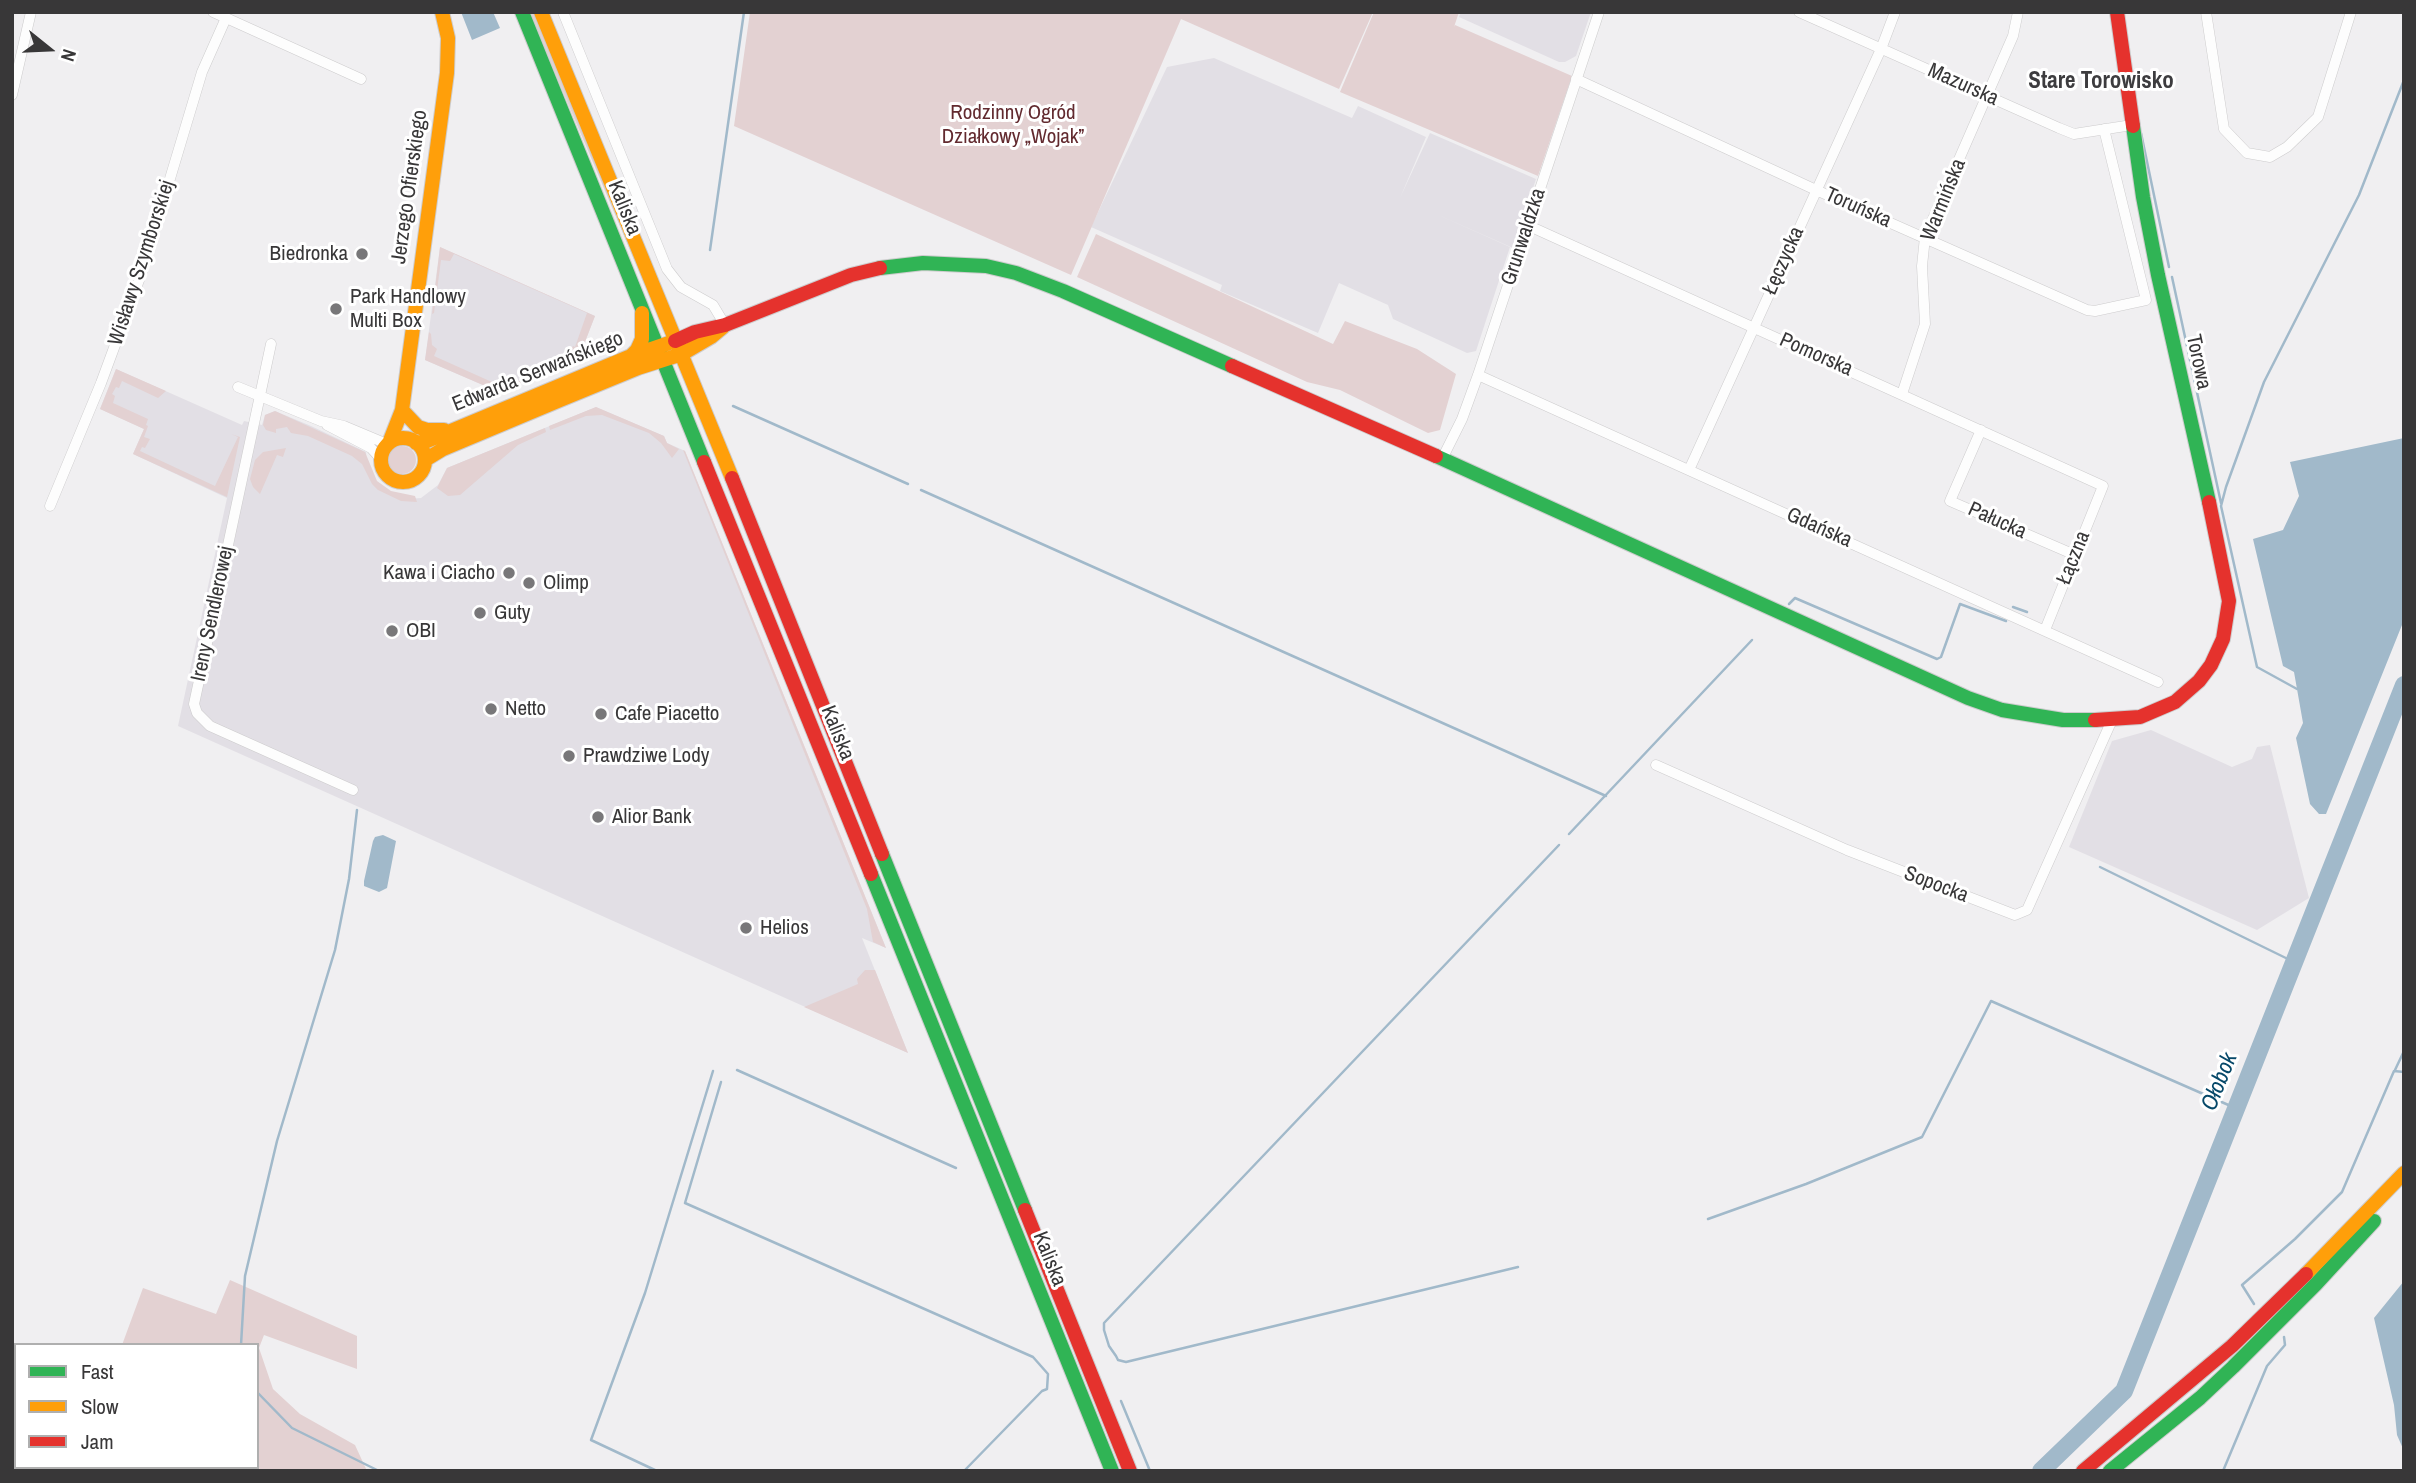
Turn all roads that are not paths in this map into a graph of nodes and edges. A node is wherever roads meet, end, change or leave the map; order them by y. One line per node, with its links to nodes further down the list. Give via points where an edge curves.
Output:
1 (31, 12): 18 (street)
2 (213, 12): 14 (street)
3 (442, 12): 37 (main road, Jerzego Ofierskiego, via 447,73)
4 (522, 12): 25 (main road, Kaliska)
5 (541, 12): 28 (main road, Kaliska)
6 (563, 12): 26 (street, Kaliska, via 667,270 681,288 713,305)
7 (1599, 12): 17 (street, Grunwaldzka)
8 (1799, 12): 15 (street, Mazurska)
9 (1895, 12): 15 (street, Łęczycka)
10 (2018, 12): 19 (street, Warmińska, via 2013,36)
11 (2117, 12): 20 (main road, Torowa)
12 (2206, 12): 13 (street, via 2224,129 2247,153 2270,157 2318,117)
13 (2351, 12)
14 (226, 18): 16 (street); 48 (street, Wisławy Szymborskiej, via 202,72 142,272)
15 (1881, 48): 19 (street, Mazurska); 22 (street, Łęczycka)
16 (361, 79)
17 (1576, 79): 22 (street, Toruńska); 23 (street, Grunwaldzka)
18 (12, 95)
19 (1987, 96): 21 (street, Mazurska, via 2074,134); 24 (street, Warmińska)
20 (2132, 125): 21 (street, Mazurska); 52 (main road, Torowa, via 2158,275 2229,601 2217,654 2199,681 2175,702 2140,717)
21 (2104, 129): 24 (street, Toruńska, via 2146,300 2087,310)
22 (1816, 190): 24 (street, Toruńska); 27 (street, Łęczycka)
23 (1528, 225): 27 (street, Pomorska); 33 (street, Grunwaldzka)
24 (1925, 237): 35 (street, Warmińska, via 1925,324)
25 (642, 309): 30 (main road, Kaliska); 32 (main road, via 642,339)
26 (725, 325): 28 (main road, Edwarda Serwańskiego); 31 (main road, Edwarda Serwańskiego); 44 (main road, Torowa, via 873,269 959,263 998,269 1063,291)
27 (1755, 327): 35 (street, Pomorska); 46 (street, Łęczycka)
28 (676, 340): 30 (main road, Edwarda Serwańskiego); 31 (main road, Kaliska)
29 (271, 344): 36 (street, Ireny Sendlerowej)
30 (660, 353): 31 (main road, Edwarda Serwańskiego); 32 (main road, Edwarda Serwańskiego); 45 (main road, Edwarda Serwańskiego); 57 (main road, Kaliska)
31 (682, 354): 58 (main road, Kaliska)
32 (631, 356): 39 (main road, Edwarda Serwańskiego)
33 (1478, 375): 44 (street, Grunwaldzka); 46 (street, Gdańska)
34 (238, 387): 36 (street)
35 (1902, 394): 40 (street, Pomorska)
36 (260, 396): 38 (street); 54 (street, Ireny Sendlerowej, via 194,704 210,726)
37 (402, 410): 39 (main road, via 418,427); 41 (main road); 42 (main road)
38 (321, 421): 42 (street); 43 (street, via 371,448)
39 (449, 430): 41 (main road, Edwarda Serwańskiego, via 421,443)
40 (1981, 430): 47 (street, Pomorska); 49 (street, Pałucka, via 1950,501)
41 (414, 441): 42 (main road, via 400,438); 45 (main road)
42 (388, 443): 43 (main road)
43 (380, 459): 45 (main road, via 388,477 401,482 419,475)
44 (1442, 459): 52 (main road, Torowa, via 1968,698 2041,717)
45 (425, 460)
46 (1689, 470): 50 (street, Gdańska)
47 (2103, 486): 49 (street, Łączna)
48 (50, 506)
49 (2075, 555): 50 (street, Łączna)
50 (2045, 630): 51 (street, Gdańska)
51 (2158, 682)
52 (2112, 720): 53 (street, Sopocka, via 2027,910 2015,915 1847,850)
53 (1656, 765)
54 (353, 790)
55 (2404, 1173): 59 (main road, via 2296,1284 2185,1387)
56 (2404, 1187): 60 (main road, via 2233,1367)
57 (1112, 1471)
58 (1130, 1471)
59 (2082, 1471)
60 (2110, 1471)

